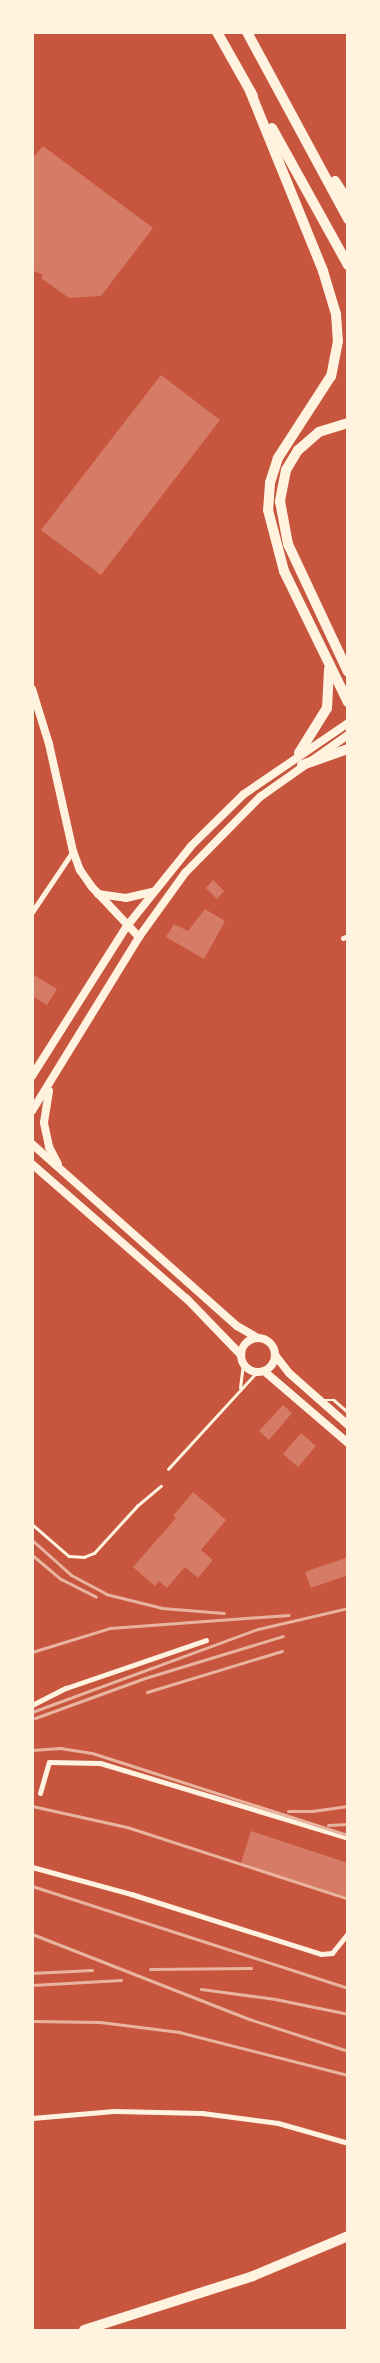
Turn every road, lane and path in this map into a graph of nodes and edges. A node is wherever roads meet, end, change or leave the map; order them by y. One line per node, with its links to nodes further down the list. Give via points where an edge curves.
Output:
1 (217, 32): 3 (highway)
2 (247, 32): 4 (highway)
3 (250, 92): 7 (highway); 9 (highway, via 324,271 336,314 338,341 331,376 278,458 268,501 273,537 284,571)
4 (302, 132): 5 (highway); 6 (highway)
5 (348, 201)
6 (348, 218)
7 (348, 265)
8 (348, 424): 10 (highway, via 319,432 298,450 286,470 280,501 288,544)
9 (330, 668): 12 (highway); 16 (highway, via 327,708)
10 (348, 672)
11 (32, 689): 18 (main road, via 49,744)
12 (348, 702)
13 (348, 723): 16 (main road)
14 (348, 735): 17 (main road)
15 (348, 749): 17 (highway)
16 (299, 753): 19 (main road, via 244,794 191,846)
17 (302, 765): 23 (main road, via 246,809 210,844 172,889)
18 (72, 851): 20 (main road, via 80,870); 21 (street)
19 (153, 892): 20 (main road, via 126,898); 22 (main road)
20 (98, 894): 22 (main road)
21 (32, 912)
22 (127, 926): 23 (main road); 24 (main road)
23 (140, 937): 25 (main road)
24 (32, 1076)
25 (50, 1087): 26 (main road); 29 (main road, via 44,1124 50,1147)
26 (32, 1111)
27 (32, 1144): 29 (main road)
28 (32, 1164): 31 (main road)
29 (62, 1169): 32 (main road, via 236,1326)
30 (32, 1172): 31 (main road)
31 (46, 1176): 34 (main road, via 186,1299)
32 (258, 1338): 33 (main road, via 270,1343); 34 (main road, via 246,1343)
33 (275, 1354): 35 (main road, via 272,1365); 37 (main road, via 289,1373)
34 (242, 1359): 35 (main road); 36 (lane)
35 (260, 1372): 36 (lane); 40 (main road)
36 (240, 1388): 41 (lane)
37 (318, 1400): 38 (lane, via 334,1400); 39 (main road)
38 (348, 1412)
39 (348, 1425)
40 (348, 1442)
41 (168, 1469)
42 (161, 1486): 43 (lane, via 94,1552 79,1558 64,1552)
43 (32, 1524)
44 (206, 1640): 45 (street, via 66,1688)
45 (32, 1705)
46 (40, 1793): 47 (street, via 50,1762 100,1763)
47 (348, 1838)
48 (34, 1868): 49 (street, via 131,1894 321,1954 332,1953)
49 (348, 1933)
50 (32, 2118): 51 (street, via 114,2111 202,2113 278,2123)
51 (348, 2143)
52 (348, 2236): 53 (highway, via 275,2268)
53 (84, 2330)

